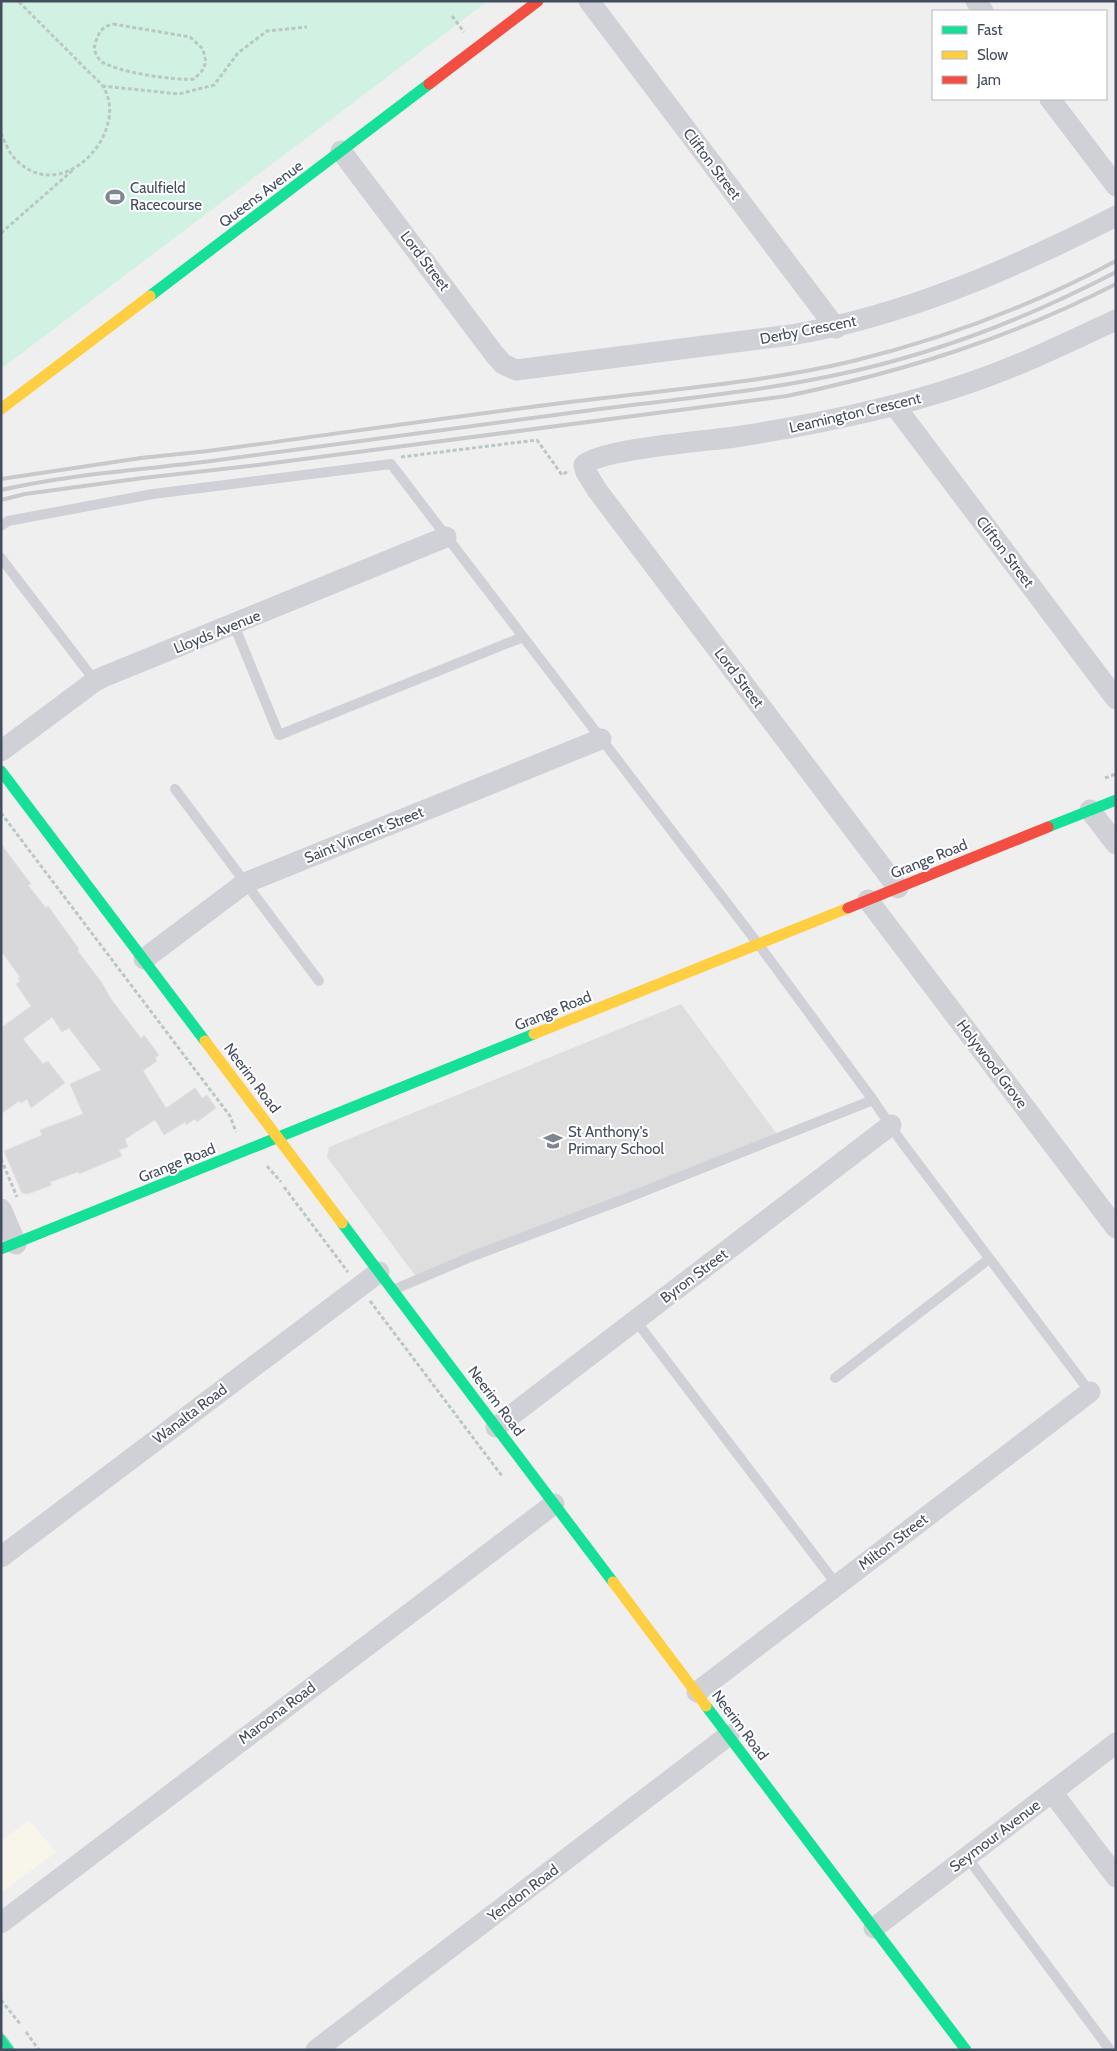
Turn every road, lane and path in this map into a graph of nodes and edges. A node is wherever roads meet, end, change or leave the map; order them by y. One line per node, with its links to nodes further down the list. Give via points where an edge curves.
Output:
1 (18, 1): 8 (path)
2 (538, 1): 11 (main road, Queens Avenue)
3 (589, 1): 17 (street, Clifton Street)
4 (452, 16): 6 (path)
5 (112, 24): 5 (path, via 190,38 203,49 206,62 202,71 194,79 182,80 114,67 100,61 94,49 98,34)
6 (458, 24)
7 (307, 27): 8 (path, via 267,30 238,53 214,85 179,94)
8 (102, 86): 12 (path, via 110,109 104,133 92,155)
9 (1051, 100): 13 (street)
10 (1, 133): 12 (path, via 11,154 28,168 50,176)
11 (341, 151): 18 (street, Lord Street, via 496,355); 20 (main road, Queens Avenue)
12 (73, 170): 15 (path)
13 (1116, 186)
14 (1116, 216): 17 (street, Derby Crescent, via 970,283)
15 (1, 233)
16 (1116, 320): 19 (street, Leamington Crescent, via 973,382)
17 (836, 328): 18 (street, Derby Crescent, via 540,368)
18 (511, 368)
19 (895, 406): 22 (street, Leamington Crescent, via 791,428 612,453 589,460); 29 (street, Clifton Street)
20 (1, 409)
21 (390, 464): 22 (path, via 396,458 537,440 562,475); 23 (lane, via 153,494 8,521); 24 (lane)
22 (584, 465): 39 (street, Lord Street, via 597,490)
23 (1, 526)
24 (446, 538): 26 (street, Lloyds Avenue); 27 (lane)
25 (1, 558): 28 (lane)
26 (234, 625): 27 (lane, via 279,735); 28 (street, Lloyds Avenue)
27 (523, 637): 30 (lane)
28 (95, 682): 31 (street, Lloyds Avenue)
29 (1116, 699)
30 (601, 739): 38 (street, Saint Vincent Street); 41 (lane)
31 (1, 752)
32 (1, 771): 42 (main road, Neerim Road)
33 (175, 789): 38 (lane)
34 (1116, 800): 35 (main road, Grange Road)
35 (1090, 810): 37 (street); 39 (main road, Grange Road)
36 (1, 813): 47 (path, via 230,1116 233,1129)
37 (1116, 844)
38 (245, 883): 42 (street, Saint Vincent Street); 43 (lane)
39 (898, 888): 40 (main road, Grange Road)
40 (868, 900): 41 (main road, Grange Road); 50 (street, Holywood Grove)
41 (759, 945): 44 (lane); 46 (main road, Grange Road)
42 (144, 959): 46 (main road, Neerim Road)
43 (319, 981)
44 (873, 1100): 45 (lane); 55 (lane, via 472,1256)
45 (891, 1125): 52 (lane); 56 (street, Byron Street)
46 (278, 1138): 47 (main road, Grange Road); 53 (main road, Neerim Road)
47 (251, 1149): 51 (main road, Grange Road); 54 (path, via 279,1180)
48 (1, 1159): 49 (path)
49 (11, 1207): 51 (street)
50 (1116, 1228)
51 (9, 1246)
52 (989, 1259): 57 (lane); 58 (lane)
53 (379, 1272): 54 (street, Wanalta Road); 55 (main road, Neerim Road)
54 (359, 1287): 60 (path); 62 (street, Wanalta Road)
55 (393, 1290): 59 (main road, Neerim Road)
56 (636, 1321): 59 (street, Byron Street); 63 (lane)
57 (835, 1378)
58 (1090, 1392): 63 (street, Milton Street)
59 (496, 1427): 61 (main road, Neerim Road)
60 (503, 1477)
61 (554, 1504): 64 (main road, Neerim Road); 70 (street, Maroona Road)
62 (1, 1557)
63 (837, 1584): 64 (street, Milton Street)
64 (696, 1692): 65 (main road, Neerim Road)
65 (729, 1735): 71 (main road, Neerim Road); 75 (street, Yendon Road)
66 (1116, 1743): 67 (street, Seymour Avenue)
67 (1052, 1792): 68 (street, Seymour Avenue); 69 (street)
68 (967, 1857): 71 (street, Seymour Avenue); 76 (lane)
69 (1116, 1877)
70 (1, 1923)
71 (874, 1928): 73 (main road, Neerim Road)
72 (1, 2039): 74 (main road)
73 (962, 2048)
74 (9, 2050)
75 (316, 2050)
76 (1110, 2050)

